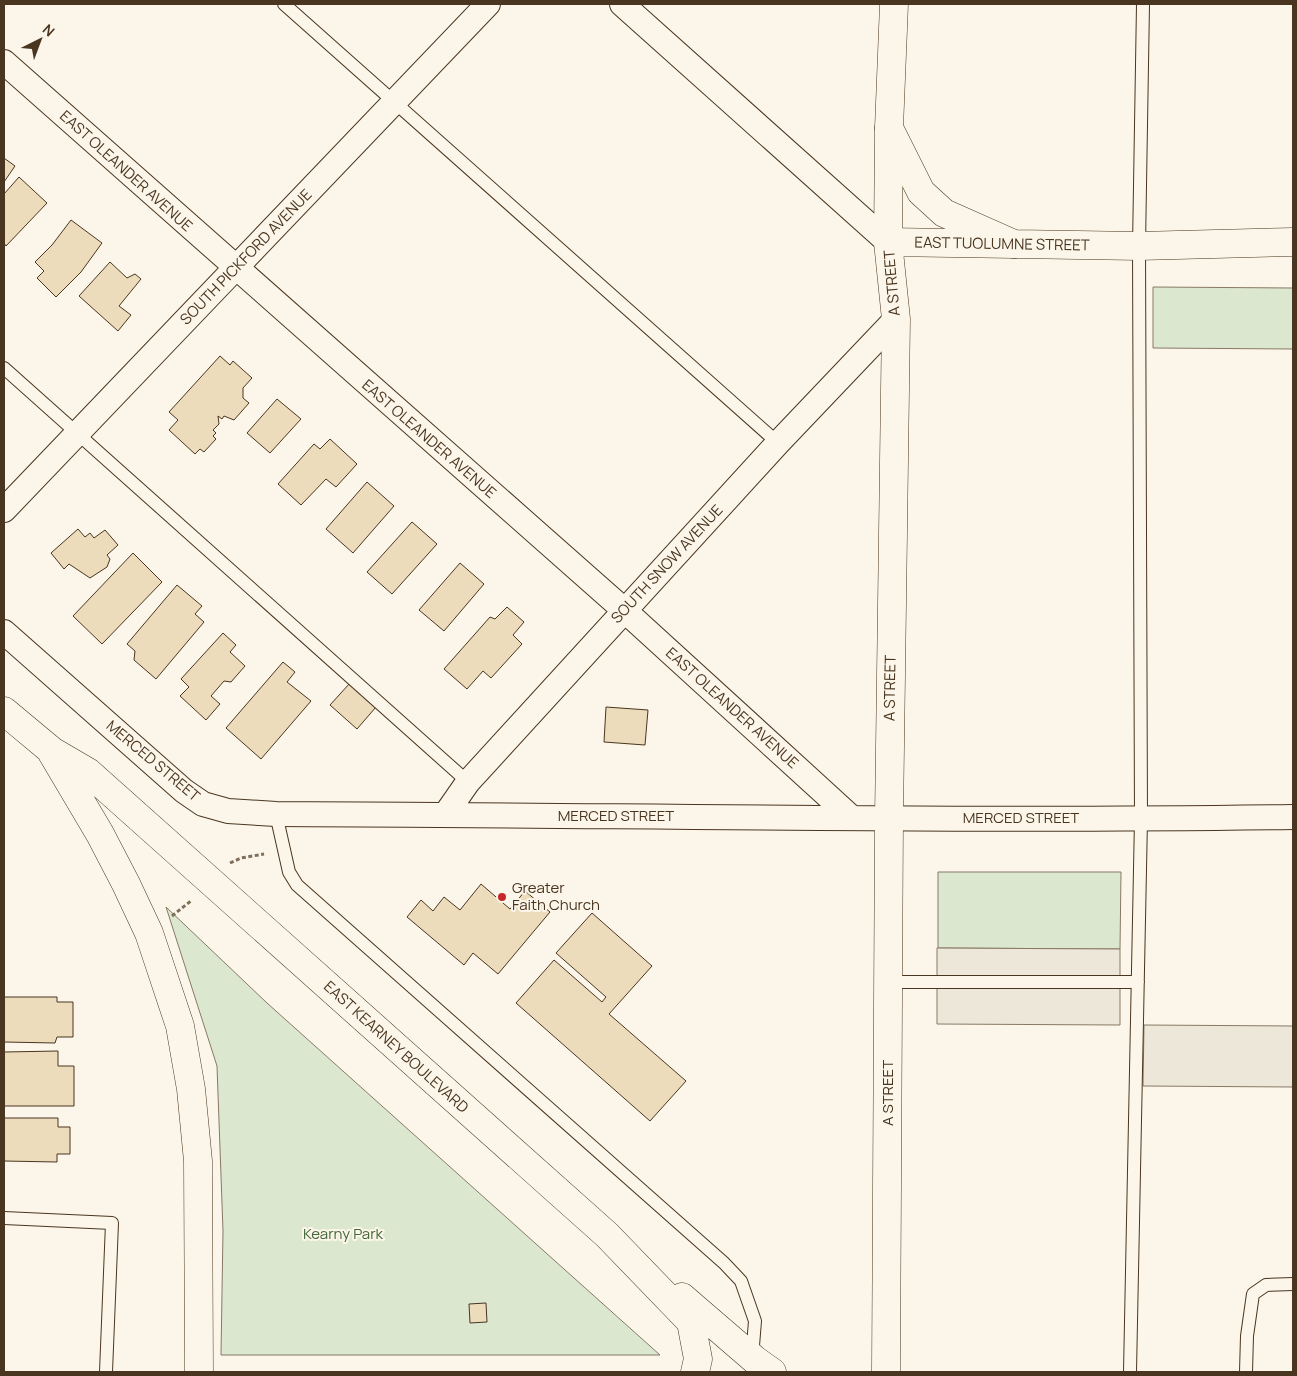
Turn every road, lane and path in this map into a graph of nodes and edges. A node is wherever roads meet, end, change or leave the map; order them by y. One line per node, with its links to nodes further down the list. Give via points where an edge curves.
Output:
1 (284, 4): 7 (lane)
2 (488, 4): 7 (street, SOUTH PICKFORD AVENUE)
3 (622, 4): 9 (street)
4 (894, 4): 8 (main road, A STREET)
5 (1143, 4): 12 (lane)
6 (4, 62): 13 (street, EAST OLEANDER AVENUE)
7 (394, 102): 13 (street, SOUTH PICKFORD AVENUE); 17 (lane)
8 (890, 128): 9 (main road, A STREET); 11 (main road, via 921,192 944,212)
9 (888, 242): 11 (main road, EAST TUOLUMNE STREET); 14 (main road, A STREET)
10 (1293, 242): 12 (main road, EAST TUOLUMNE STREET)
11 (1014, 244): 12 (main road, EAST TUOLUMNE STREET)
12 (1139, 246): 29 (lane)
13 (235, 268): 16 (street, SOUTH PICKFORD AVENUE); 19 (street, EAST OLEANDER AVENUE)
14 (896, 319): 17 (street, SOUTH SNOW AVENUE); 28 (main road, A STREET)
15 (4, 368): 16 (lane)
16 (77, 433): 18 (street, SOUTH PICKFORD AVENUE); 23 (lane)
17 (778, 443): 19 (street, SOUTH SNOW AVENUE)
18 (4, 510)
19 (624, 610): 23 (street, SOUTH SNOW AVENUE); 27 (street, EAST OLEANDER AVENUE)
20 (4, 632): 24 (street, MERCED STREET, via 184,791 203,804 228,811)
21 (4, 711): 22 (main road, EAST KEARNEY BOULEVARD)
22 (52, 751): 37 (main road, EAST KEARNEY BOULEVARD, via 88,772); 41 (main road, EAST KEARNEY BOULEVARD, via 134,900 149,933 180,1026 191,1089 198,1161)
23 (468, 782): 25 (street, SOUTH SNOW AVENUE)
24 (276, 814): 25 (street, MERCED STREET); 39 (lane, via 289,872 297,885 741,1281 755,1321)
25 (445, 815): 27 (street, MERCED STREET)
26 (1293, 816): 29 (street, MERCED STREET)
27 (852, 818): 28 (street, MERCED STREET)
28 (889, 818): 29 (street, MERCED STREET); 34 (main road, A STREET)
29 (1141, 819): 35 (lane)
30 (266, 854): 31 (path, via 240,858)
31 (225, 868)
32 (195, 898): 33 (path)
33 (168, 919)
34 (888, 982): 35 (lane); 43 (main road, A STREET)
35 (1138, 982): 44 (lane)
36 (4, 1218): 40 (lane, via 112,1223)
37 (607, 1235): 39 (main road); 42 (main road, EAST KEARNEY BOULEVARD, via 691,1322 698,1359)
38 (1293, 1284): 45 (lane, via 1266,1285 1253,1294)
39 (762, 1365)
40 (106, 1372)
41 (200, 1372)
42 (695, 1372)
43 (886, 1372)
44 (1130, 1372)
45 (1246, 1372)

